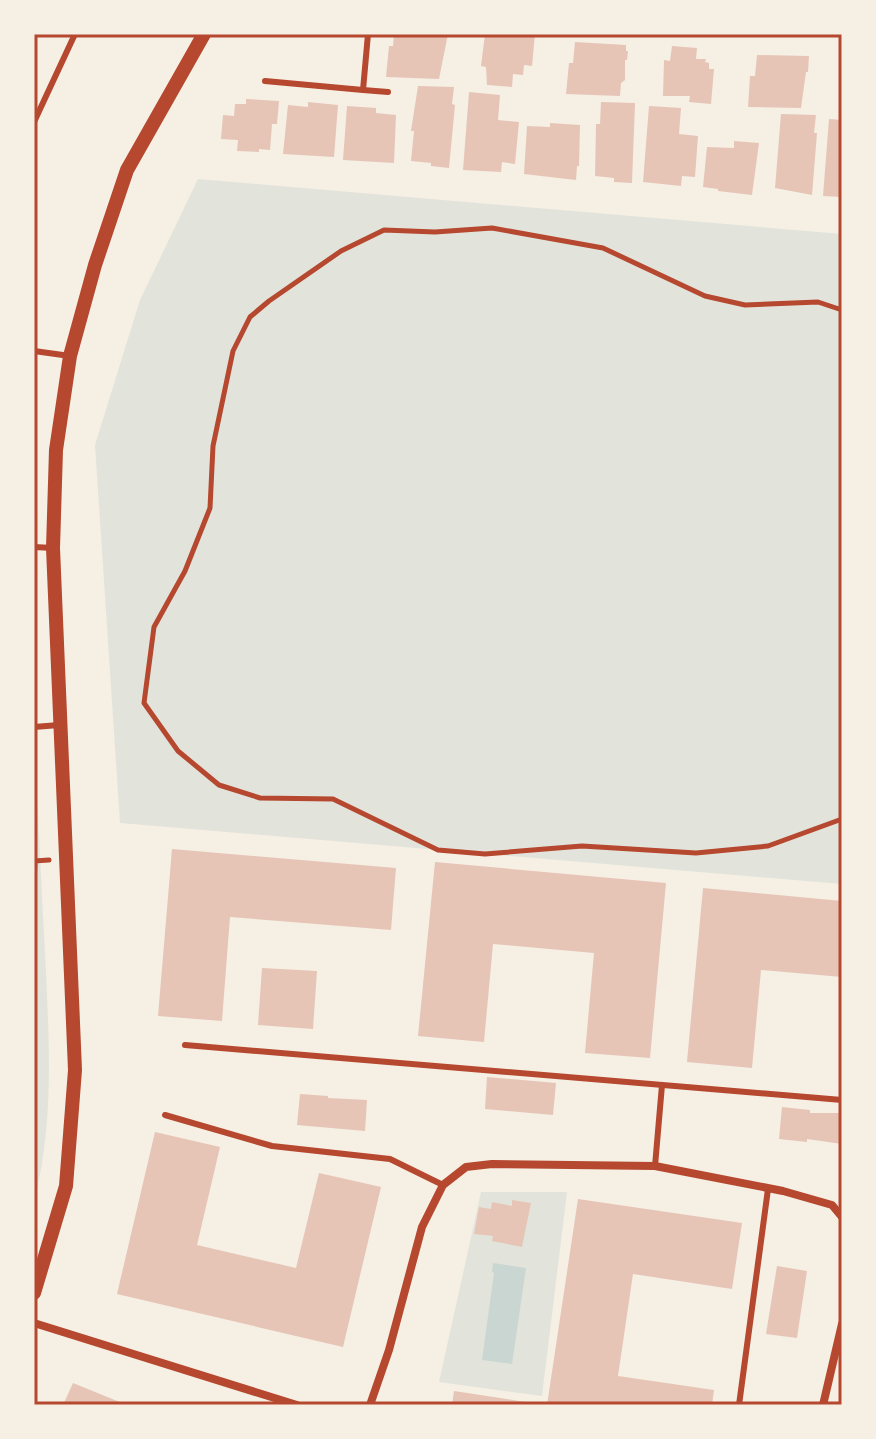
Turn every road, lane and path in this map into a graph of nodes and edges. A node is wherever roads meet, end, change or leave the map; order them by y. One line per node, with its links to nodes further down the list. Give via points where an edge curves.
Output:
1 (75, 34): 7 (lane)
2 (204, 34): 10 (street, via 127,170)
3 (368, 34): 5 (lane)
4 (265, 81): 5 (lane)
5 (363, 90): 6 (lane)
6 (388, 92)
7 (34, 122)
8 (842, 310): 15 (path, via 818,302 745,305 705,296 603,248 492,228 384,230 341,251 250,317 233,351 213,446 210,508 185,571 154,627 144,703 178,751 219,785 260,798 333,799 438,850 485,854 582,846 696,853 768,846)
9 (34, 351): 10 (lane)
10 (70, 356): 12 (street, via 56,450)
11 (34, 547): 12 (lane)
12 (53, 548): 13 (street)
13 (59, 725): 14 (lane); 26 (street, via 75,1070 66,1186)
14 (34, 727)
15 (842, 819)
16 (35, 861): 17 (path)
17 (34, 884)
18 (185, 1045): 19 (lane)
19 (662, 1085): 20 (lane); 22 (lane)
20 (842, 1100)
21 (165, 1115): 23 (lane, via 272,1146 390,1159)
22 (655, 1166): 23 (street, via 492,1164 466,1167); 24 (street)
23 (443, 1185): 30 (street, via 422,1227)
24 (768, 1189): 25 (street, via 832,1205); 31 (lane)
25 (842, 1217)
26 (34, 1293)
27 (34, 1323): 29 (street)
28 (842, 1324): 32 (street)
29 (297, 1405)
30 (370, 1405)
31 (739, 1405)
32 (823, 1405)

